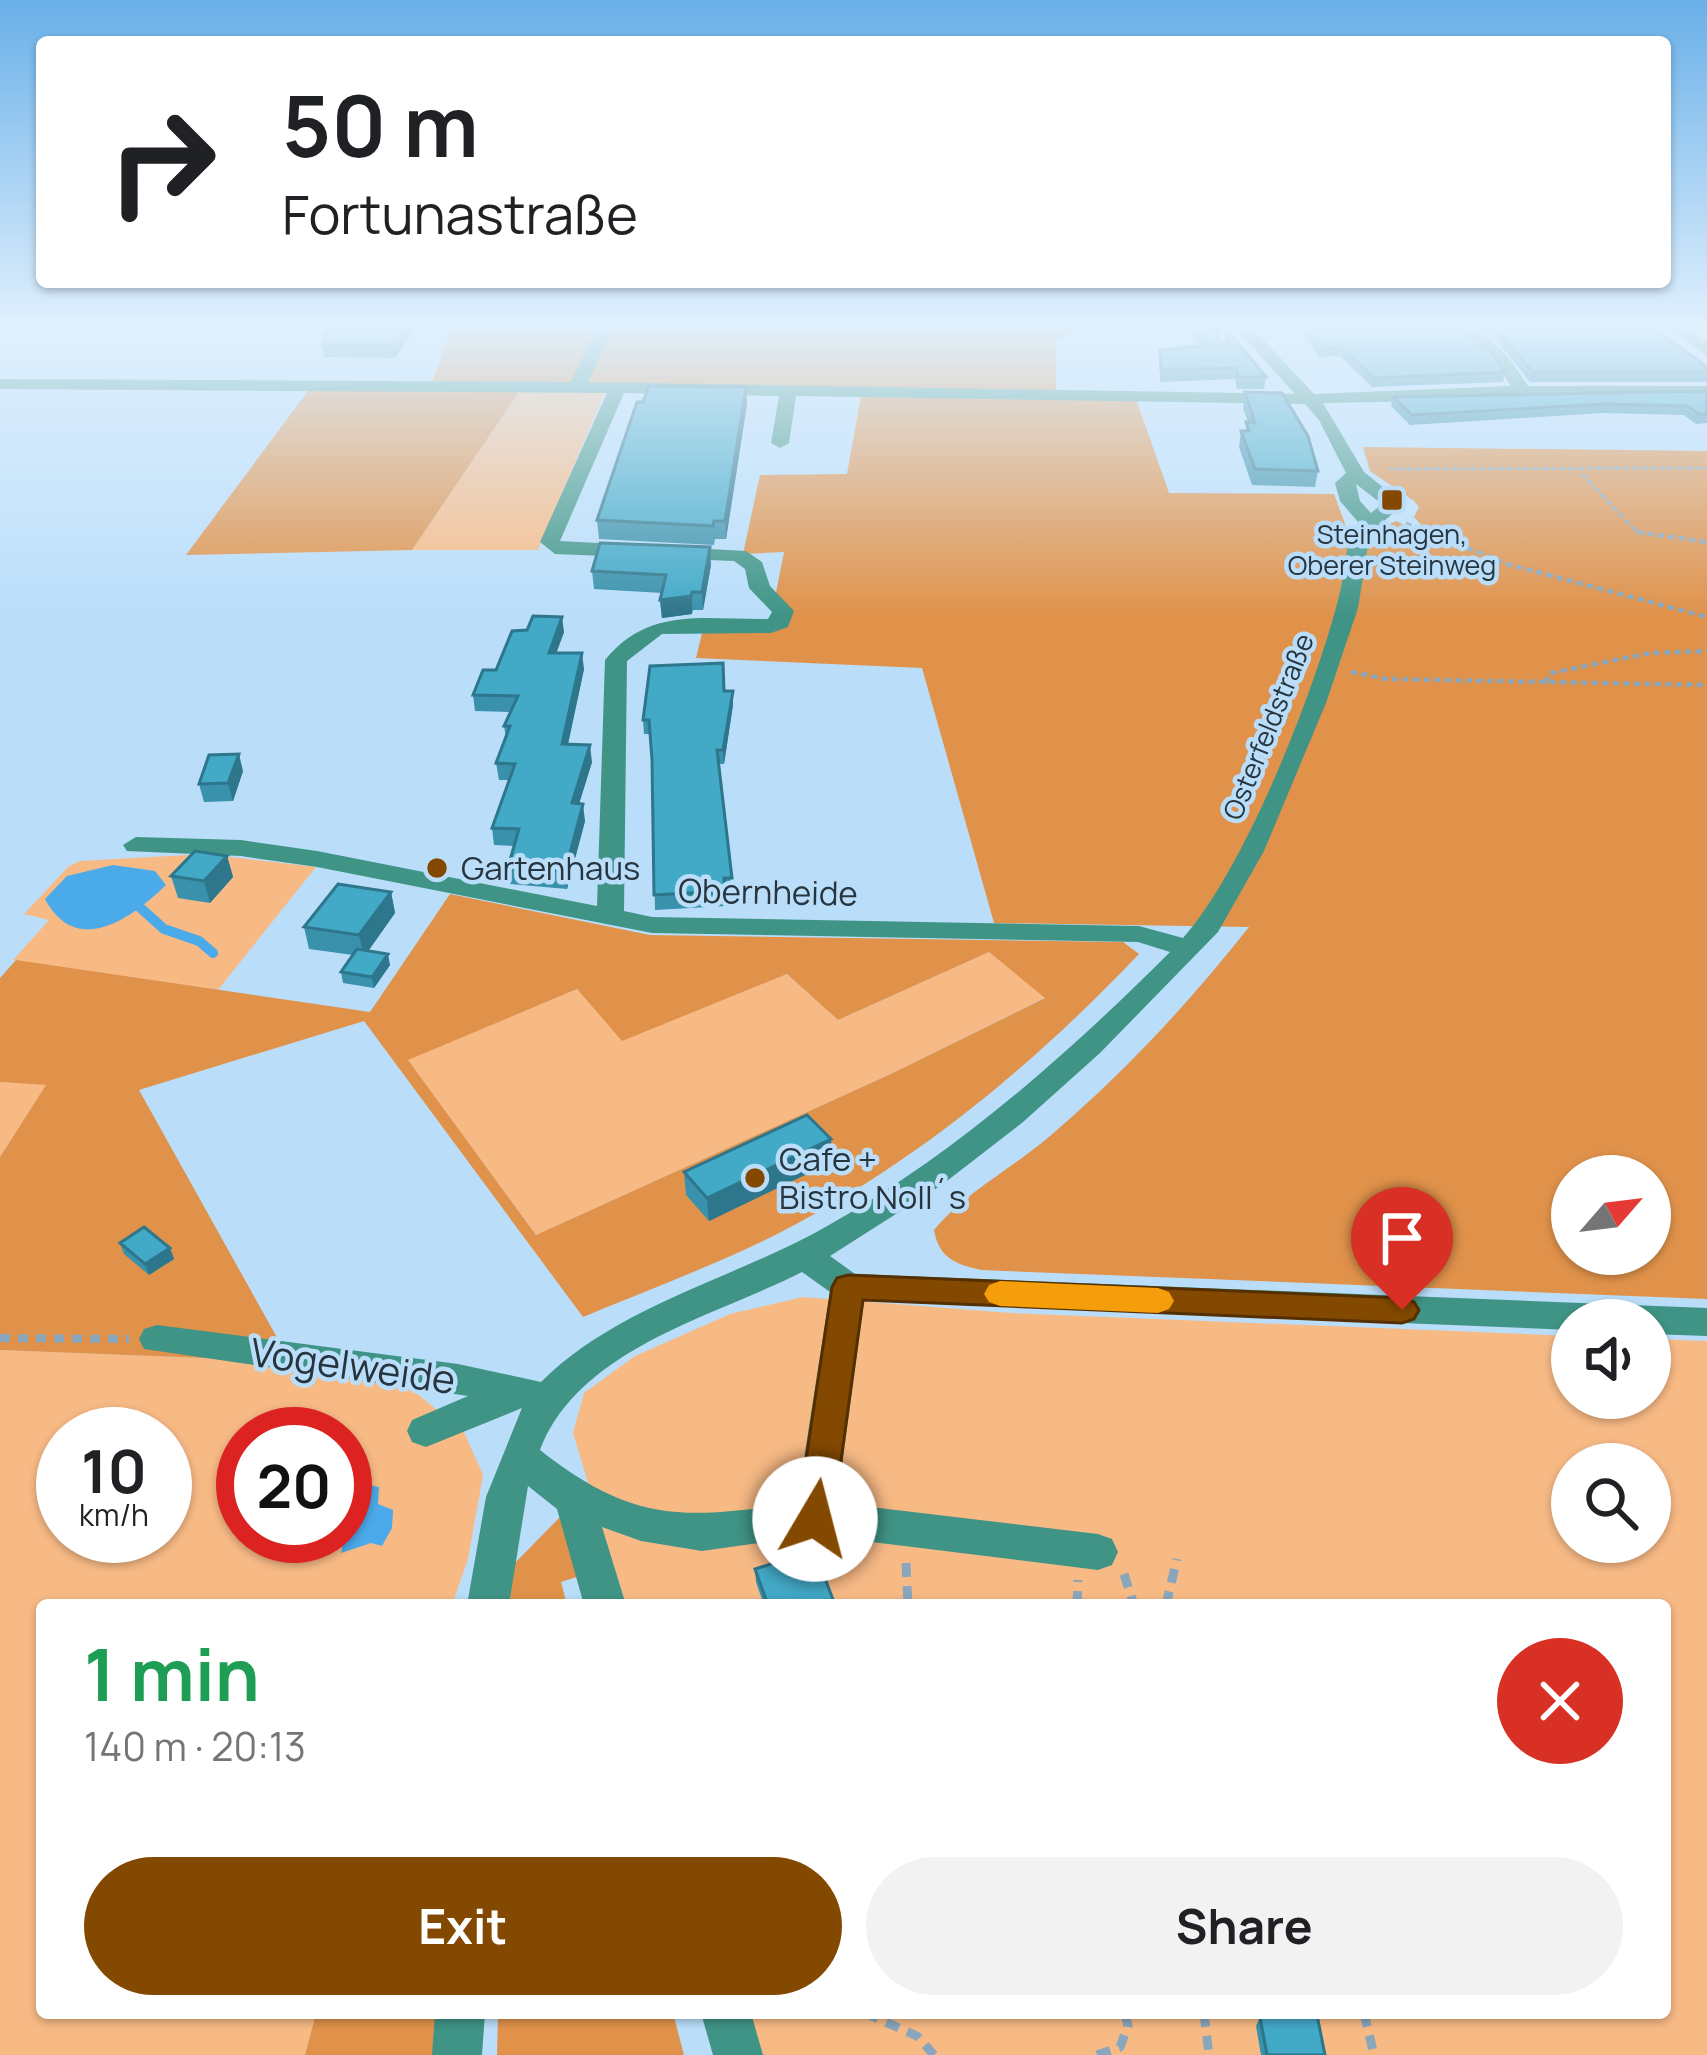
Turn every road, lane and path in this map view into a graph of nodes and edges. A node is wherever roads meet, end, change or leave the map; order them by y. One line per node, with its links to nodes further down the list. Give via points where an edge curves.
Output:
1 (602, 425): 16 (street, via 554,548 739,555 783,610 771,626 658,627 616,660)
2 (783, 425): 4 (street)
3 (1331, 425): 7 (street)
4 (780, 443)
5 (1707, 468): 6 (path)
6 (1582, 474): 7 (path, via 1432,463); 9 (path, via 1637,532)
7 (1356, 476): 8 (street, via 1344,483 1346,496); 8 (street, via 1392,500)
8 (1379, 518): 10 (path, via 1507,564); 12 (street, Osterfeldstraße, via 1361,531)
9 (1707, 542)
10 (1707, 617)
11 (1707, 651): 13 (path, via 1594,662 1551,673)
12 (1330, 670): 13 (path); 17 (street, Osterfeldstraße, via 1262,827)
13 (1545, 682): 14 (path)
14 (1707, 685)
15 (136, 845): 16 (street, Obernheide, via 316,859)
16 (610, 917): 17 (street, Obernheide, via 652,926)
17 (1198, 937): 18 (street, Osterfeldstraße, via 999,1126)
18 (805, 1256): 19 (street); 23 (street, Osterfeldstraße, via 609,1349)
19 (848, 1287): 20 (street); 27 (street)
20 (1707, 1322)
21 (0, 1338): 22 (path)
22 (157, 1339): 23 (street, Vogelweide)
23 (532, 1395): 24 (street); 25 (street)
24 (426, 1431)
25 (519, 1456): 26 (street); 31 (street)
26 (574, 1500): 27 (street, via 702,1534); 32 (street)
27 (815, 1519): 28 (street)
28 (905, 1529): 29 (street); 33 (path)
29 (1109, 1553): 34 (path)
30 (1177, 1559): 35 (path)
31 (488, 1599)
32 (603, 1599)
33 (908, 1599)
34 (1131, 1599)
35 (1167, 1599)
36 (460, 2019): 42 (street)
37 (728, 2019): 43 (street)
38 (879, 2019): 44 (path, via 917,2036)
39 (1126, 2019): 45 (path, via 1120,2048)
40 (1205, 2019): 46 (path)
41 (1365, 2019): 47 (path)
42 (457, 2055)
43 (738, 2055)
44 (934, 2055)
45 (1097, 2055)
46 (1209, 2055)
47 (1374, 2055)

